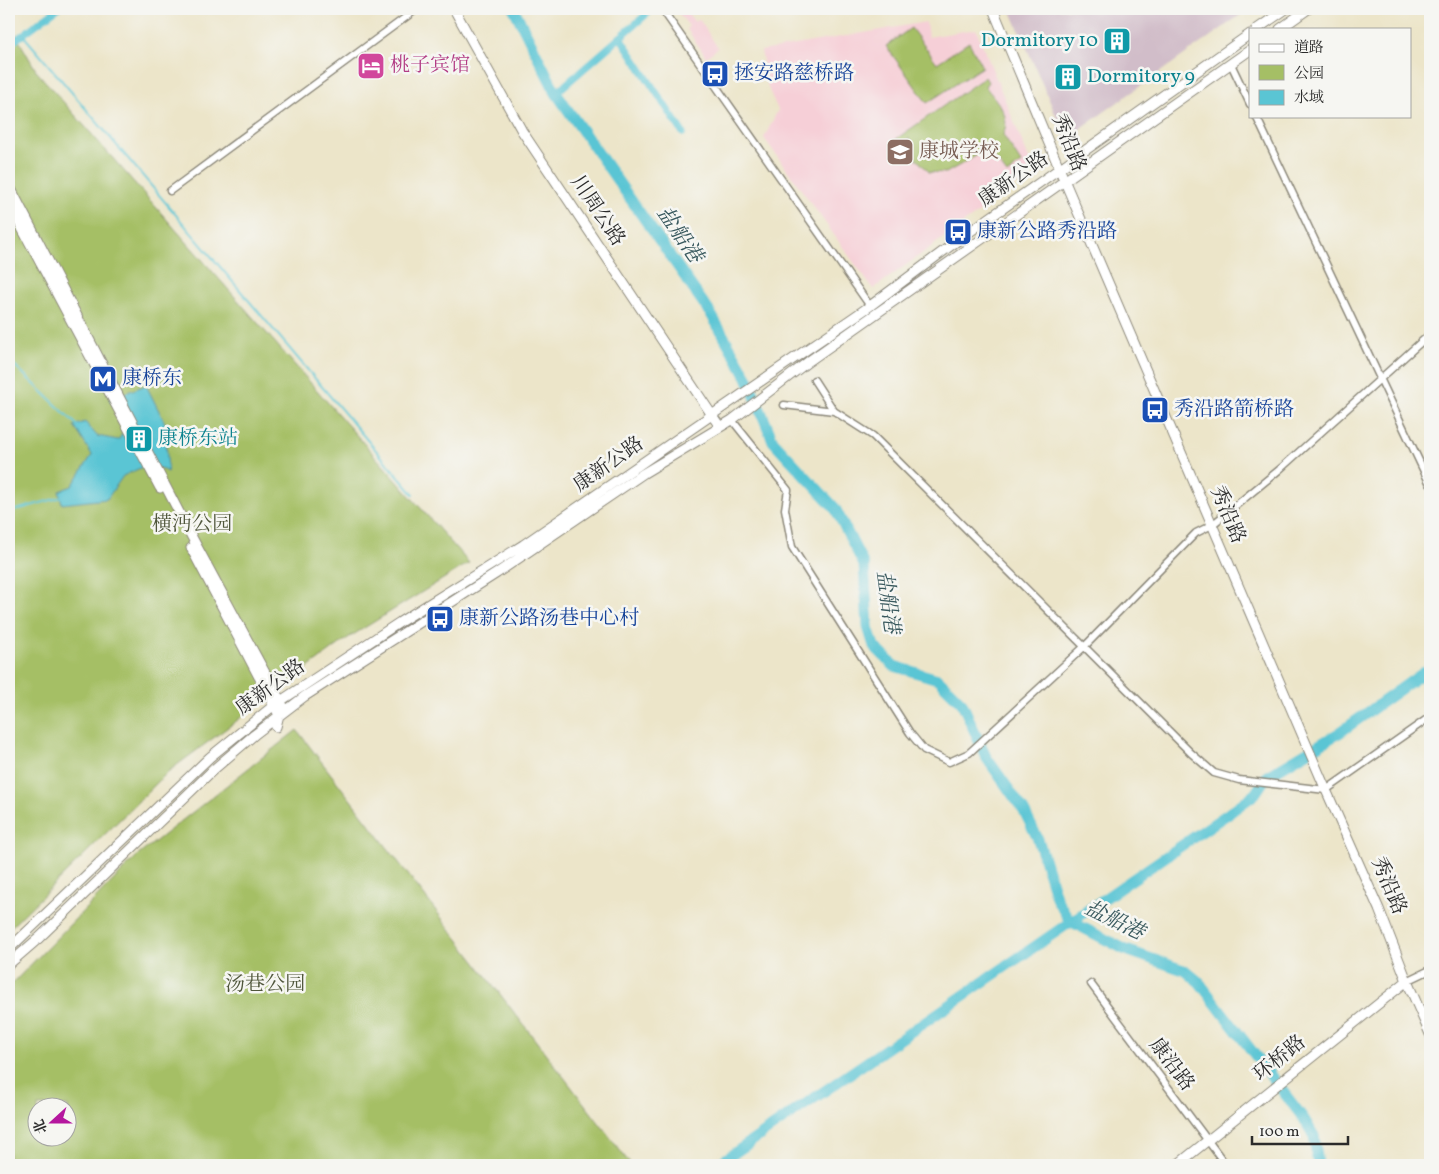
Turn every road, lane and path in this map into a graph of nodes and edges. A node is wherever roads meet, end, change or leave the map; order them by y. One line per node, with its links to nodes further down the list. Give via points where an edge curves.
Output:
1 (417, 9): 17 (street)
2 (454, 9): 25 (main road, 川周公路, via 522,131)
3 (662, 9): 19 (street)
4 (993, 9): 14 (main road, 秀沿路)
5 (1286, 9): 7 (main road)
6 (1308, 9): 8 (main road)
7 (1258, 28)
8 (1281, 28)
9 (1249, 35): 14 (main road, 康新公路)
10 (1249, 51): 11 (main road, 康新公路)
11 (1231, 64): 12 (street); 15 (main road, 康新公路)
12 (1249, 102)
13 (1257, 118): 22 (street)
14 (1060, 170): 15 (main road, 秀沿路); 19 (main road, 康新公路)
15 (1065, 182): 26 (main road, 康新公路, via 809,361); 29 (main road, 秀沿路)
16 (9, 185): 31 (main road)
17 (170, 191)
18 (9, 204): 31 (main road)
19 (870, 306): 25 (main road, 康新公路)
20 (1430, 334): 22 (street)
21 (814, 380): 24 (street)
22 (1380, 381): 28 (street); 29 (street)
23 (784, 405): 24 (street)
24 (834, 411): 30 (street, via 873,436)
25 (712, 415): 27 (main road, 川周公路); 31 (main road, 康新公路, via 524,545)
26 (736, 417): 27 (main road, 康新公路); 30 (street, via 788,490 785,509 792,547 889,701 924,750 948,762 969,753)
27 (720, 427): 32 (main road, 康新公路, via 644,473)
28 (1430, 484)
29 (1212, 525): 30 (street, via 1196,533); 35 (main road, 秀沿路)
30 (1086, 646): 35 (street, via 1214,773 1239,780)
31 (277, 703): 32 (main road); 36 (main road, 康新公路, via 210,757)
32 (282, 713): 34 (main road); 37 (main road, 康新公路, via 213,770)
33 (1430, 717): 35 (street)
34 (276, 727)
35 (1326, 790): 39 (main road, 秀沿路, via 1380,909)
36 (10, 948)
37 (9, 964)
38 (1430, 970): 39 (street)
39 (1407, 981): 41 (main road, 秀沿路); 42 (main road, 环桥路)
40 (1090, 984): 42 (street, 康沿路)
41 (1430, 1034)
42 (1207, 1140): 43 (main road, 环桥路); 44 (street, 康沿路)
43 (1176, 1165)
44 (1226, 1165)

